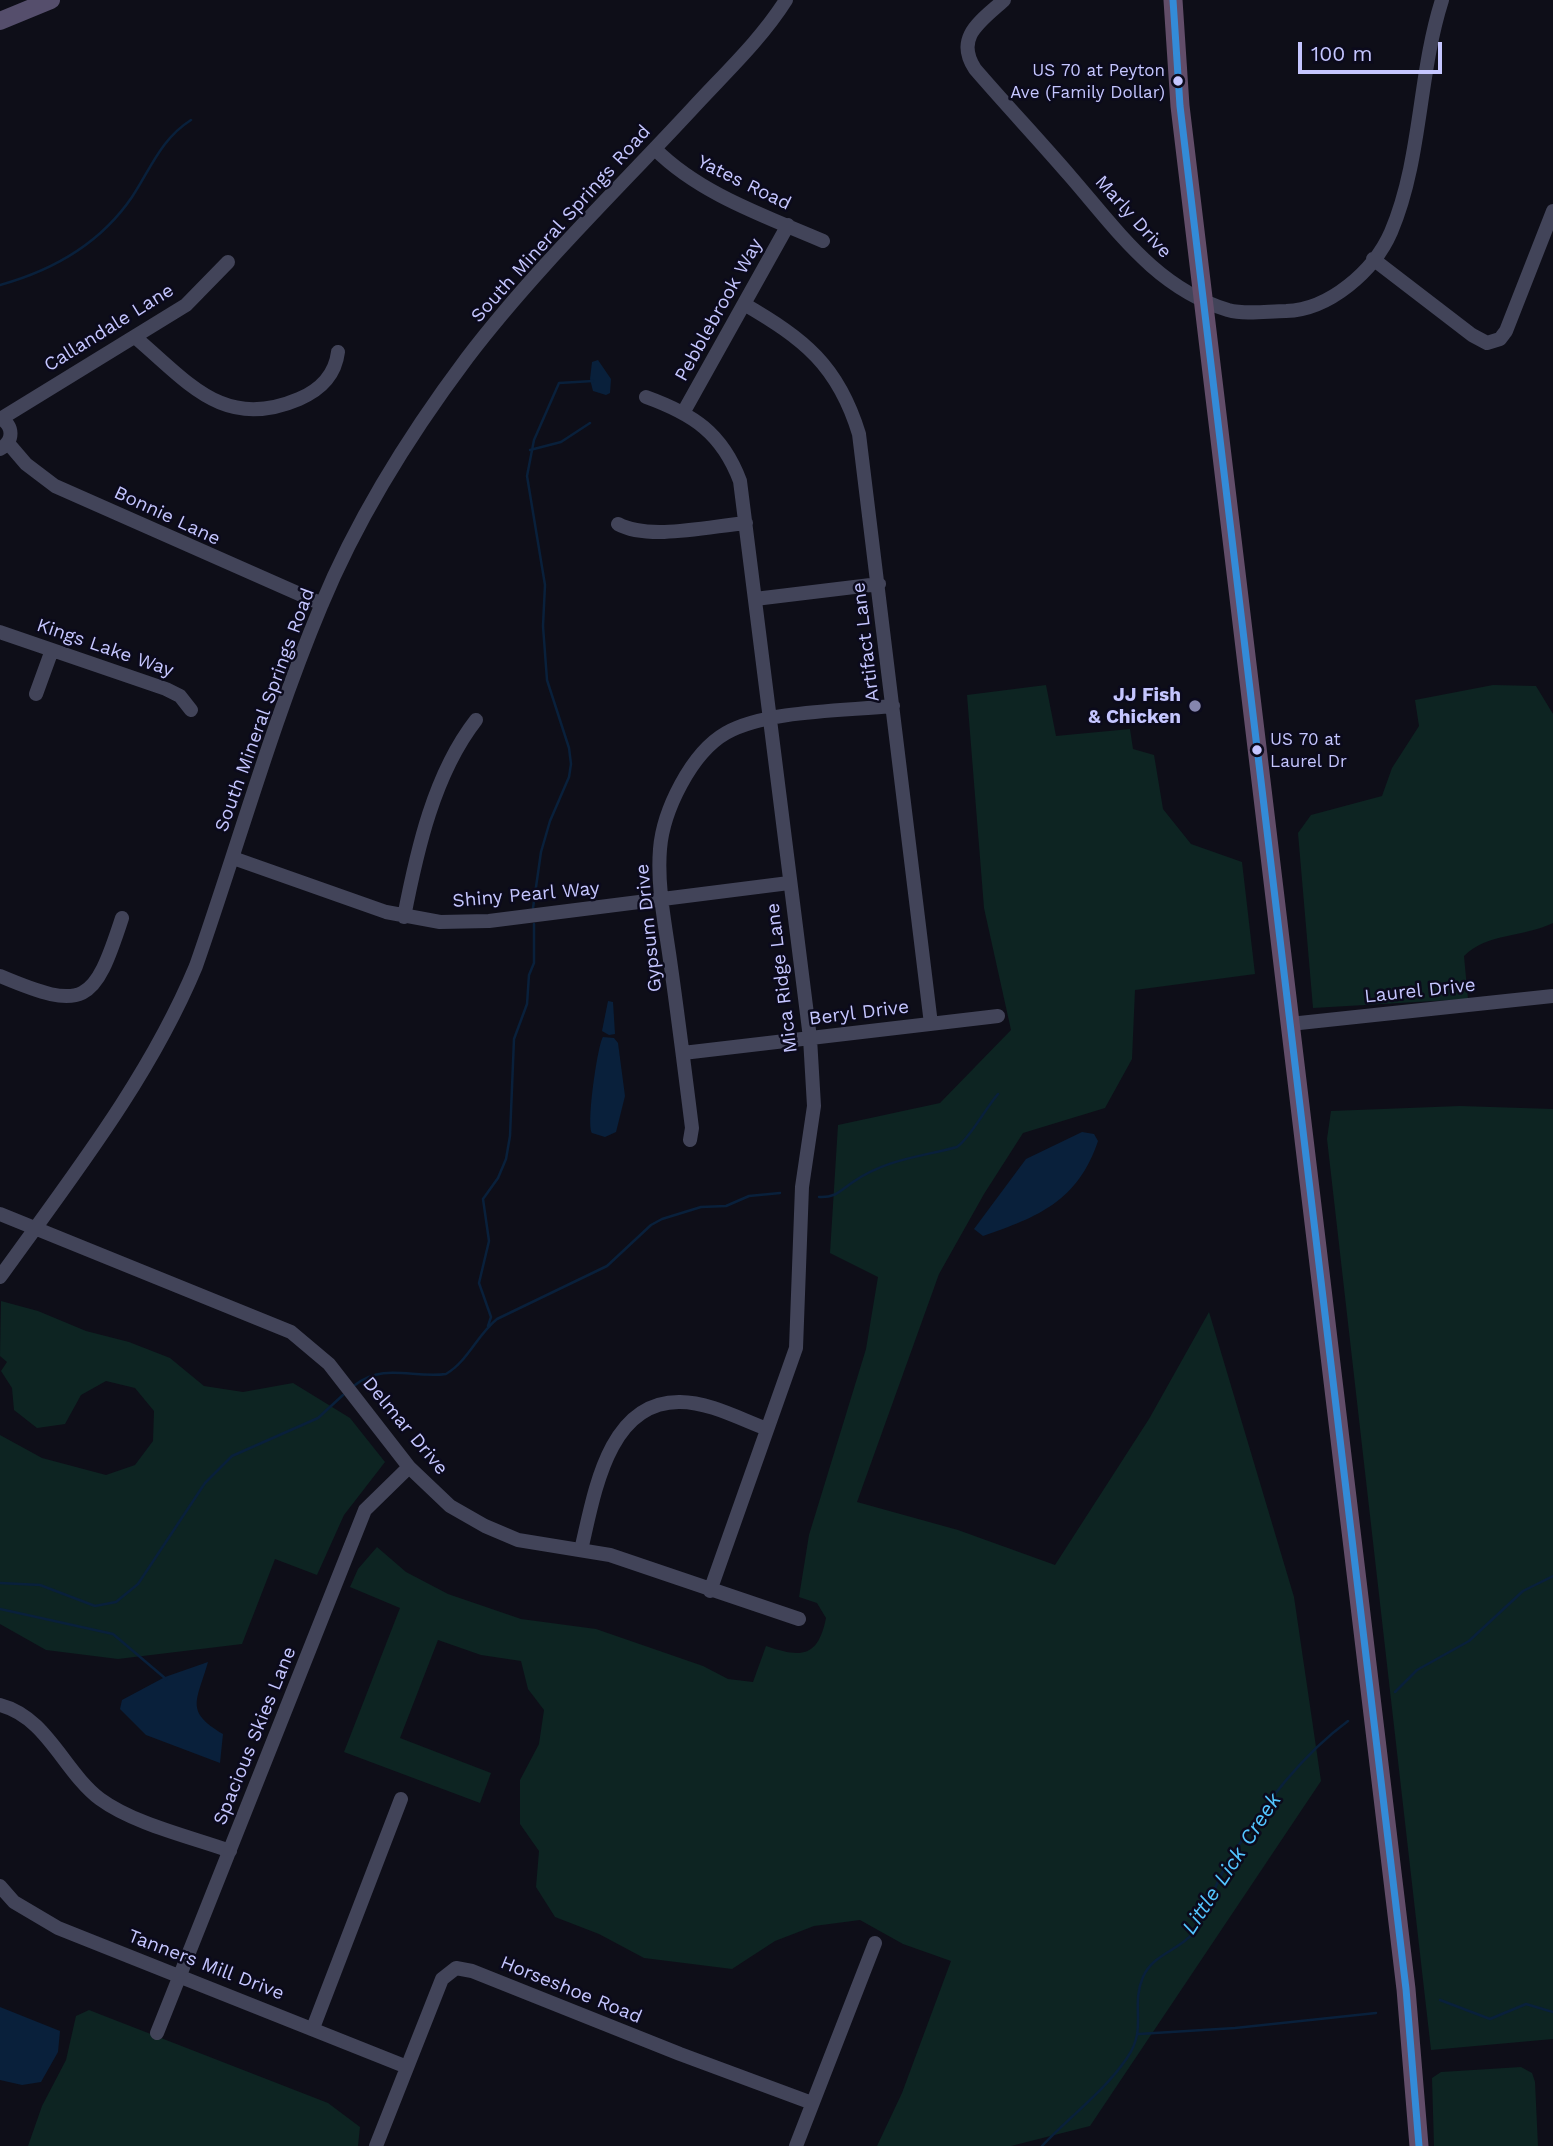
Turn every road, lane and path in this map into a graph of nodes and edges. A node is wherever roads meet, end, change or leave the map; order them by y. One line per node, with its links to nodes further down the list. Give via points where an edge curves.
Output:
1 (51, 0): 6 (main road)
2 (786, 0): 7 (street, South Mineral Springs Road, via 753,43)
3 (1004, 0): 13 (street, Marly Drive, via 972,31 966,45 975,69 1145,263)
4 (1173, 0): 13 (highway, via 1180,106)
5 (1442, 0): 11 (street, Marly Drive, via 1403,196 1390,235)
6 (0, 21)
7 (655, 149): 9 (street, Yates Road, via 672,167 702,186); 25 (street, South Mineral Springs Road, via 526,287 468,358 392,470)
8 (1553, 211): 11 (street, via 1506,331 1500,339 1487,343)
9 (788, 225): 10 (street, Yates Road); 14 (street, Pebblebrook Way)
10 (823, 240)
11 (1373, 259): 13 (street, Marly Drive, via 1335,295 1306,310 1241,312)
12 (228, 262): 15 (street, Callandale Lane, via 186,305)
13 (1205, 302): 42 (highway)
14 (744, 304): 18 (street, Pebblebrook Way); 23 (street, Artifact Lane, via 818,355 850,406 862,455)
15 (136, 338): 16 (street, via 198,392 223,407 247,410 278,408 315,393 331,375); 19 (street, Callandale Lane)
16 (338, 352)
17 (646, 397): 18 (street, Mica Ridge Lane)
18 (683, 413): 21 (street, Mica Ridge Lane, via 721,442 731,458 740,481)
19 (1, 418): 20 (street, via 10,427)
20 (4, 446): 25 (street, Bonnie Lane, via 55,486)
21 (746, 523): 22 (street, via 650,533 629,531); 24 (street, Mica Ridge Lane)
22 (618, 524)
23 (879, 584): 24 (street); 29 (street, Artifact Lane)
24 (755, 599): 31 (street, Mica Ridge Lane)
25 (322, 604): 33 (street, South Mineral Springs Road)
26 (0, 632): 27 (street, Kings Lake Way)
27 (52, 650): 28 (street); 30 (street, Kings Lake Way, via 166,689 180,696)
28 (36, 694)
29 (893, 706): 31 (street, Gypsum Drive); 41 (street, Artifact Lane)
30 (191, 710)
31 (770, 718): 34 (street, Mica Ridge Lane); 35 (street, Gypsum Drive, via 724,734 686,776 664,822 659,871)
32 (476, 720): 36 (street, via 453,756 435,799)
33 (233, 858): 36 (street, Shiny Pearl Way); 47 (street, South Mineral Springs Road, via 196,966 172,1018 139,1076)
34 (789, 883): 35 (street, Shiny Pearl Way); 43 (street, Mica Ridge Lane)
35 (662, 900): 36 (street, Shiny Pearl Way, via 489,921); 44 (street, Gypsum Drive)
36 (404, 917)
37 (122, 918): 38 (street, via 99,980 86,994 66,999)
38 (0, 976)
39 (1553, 996): 42 (street, Laurel Drive)
40 (999, 1016): 41 (street, Beryl Drive)
41 (931, 1024): 43 (street, Beryl Drive)
42 (1290, 1024): 66 (highway, via 1406,1990)
43 (810, 1038): 44 (street, Beryl Drive); 49 (street, Mica Ridge Lane, via 814,1106 802,1187 796,1348)
44 (683, 1053): 45 (street, Gypsum Drive)
45 (690, 1140)
46 (0, 1214): 47 (street, Delmar Drive)
47 (34, 1229): 48 (street, South Mineral Springs Road); 50 (street, Delmar Drive, via 291,1332 329,1364)
48 (0, 1277)
49 (767, 1429): 51 (street, via 701,1404 678,1401 642,1412 622,1428 609,1453); 52 (street, Mica Ridge Lane)
50 (410, 1467): 51 (street, Delmar Drive, via 450,1506 485,1526 518,1539); 56 (street, Spacious Skies Lane, via 365,1510)
51 (581, 1550): 52 (street, Delmar Drive, via 610,1555)
52 (710, 1591): 53 (street, Delmar Drive)
53 (799, 1619)
54 (0, 1705): 56 (street, via 32,1721 80,1782 102,1800 125,1813)
55 (401, 1799): 60 (street)
56 (230, 1851): 59 (street, Spacious Skies Lane)
57 (0, 1886): 59 (street, Tanners Mill Drive, via 15,1902 58,1928)
58 (875, 1943): 63 (street)
59 (180, 1976): 60 (street, Tanners Mill Drive); 61 (street, Spacious Skies Lane)
60 (313, 2028): 62 (street, Tanners Mill Drive)
61 (157, 2033)
62 (407, 2067): 63 (street, Horseshoe Road, via 442,1979 456,1968); 64 (street, Horseshoe Road)
63 (812, 2103): 65 (street)
64 (376, 2146)
65 (796, 2146)
66 (1419, 2146)

